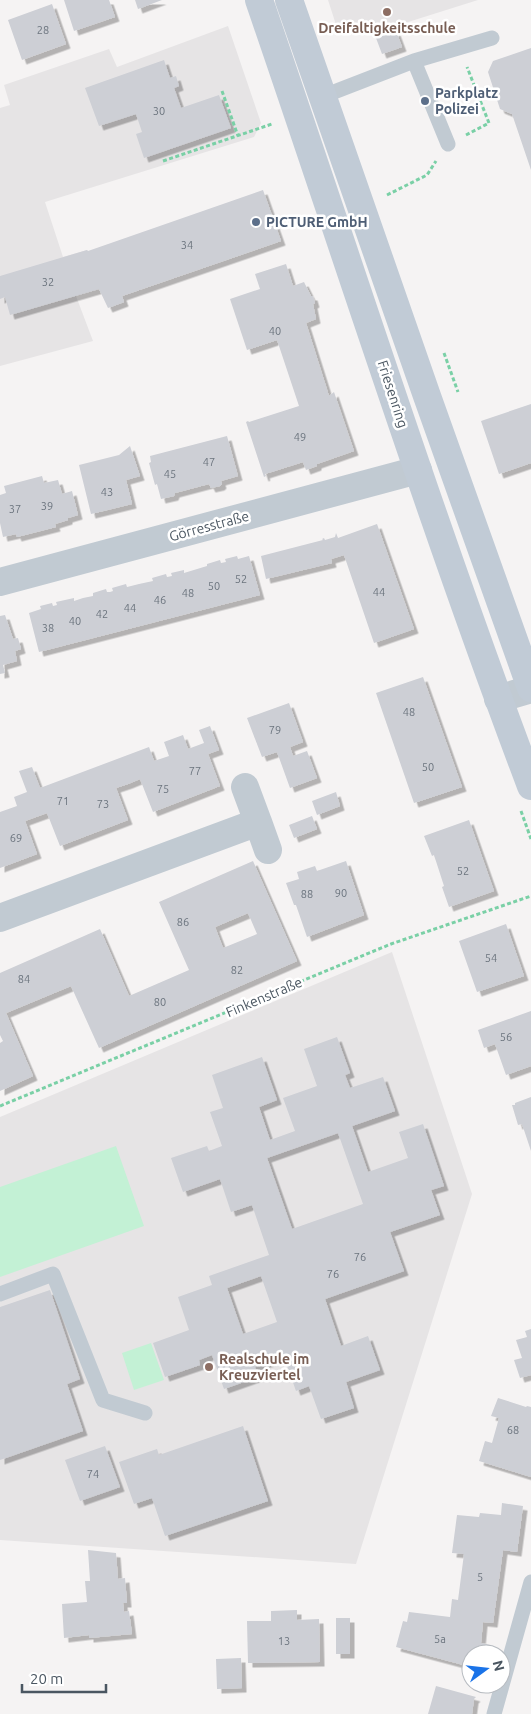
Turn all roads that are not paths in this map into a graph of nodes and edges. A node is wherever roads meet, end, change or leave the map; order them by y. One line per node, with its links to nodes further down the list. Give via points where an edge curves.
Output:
1 (260, 0): 7 (main road, Friesenring)
2 (289, 0): 5 (main road)
3 (492, 38): 4 (lane)
4 (414, 61): 5 (lane); 6 (lane)
5 (321, 97): 9 (main road)
6 (448, 144)
7 (418, 470): 8 (street, Görresstraße); 10 (main road, Friesenring)
8 (0, 582)
9 (531, 688): 10 (street)
10 (498, 699): 11 (main road, Friesenring)
11 (531, 786)
12 (245, 787): 13 (street)
13 (258, 822): 14 (street); 15 (street)
14 (268, 850)
15 (0, 918)
16 (0, 1294): 17 (lane, via 53,1274 103,1400)
17 (145, 1414)
18 (531, 1582): 19 (lane)
19 (494, 1714)

